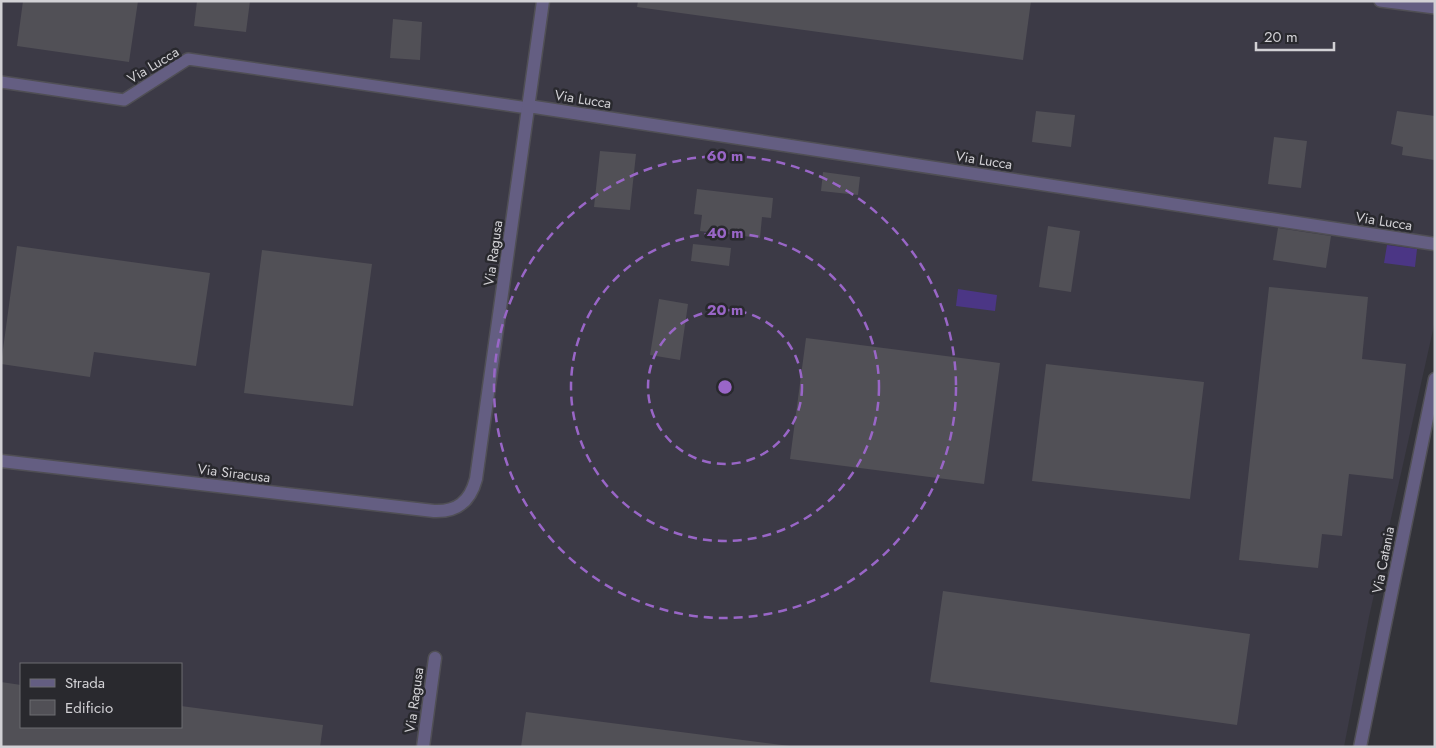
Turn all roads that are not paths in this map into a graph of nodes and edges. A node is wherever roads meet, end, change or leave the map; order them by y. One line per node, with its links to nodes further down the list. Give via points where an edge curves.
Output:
1 (543, 1): 5 (street, Via Ragusa)
2 (1380, 1): 3 (lane)
3 (1435, 8)
4 (1, 82): 5 (lane, Via Lucca, via 124,100 188,59)
5 (528, 107): 6 (street, Via Lucca); 9 (street, Via Ragusa, via 476,480)
6 (1435, 244)
7 (1435, 379): 12 (street, Via Catania)
8 (1, 461): 9 (street, Via Siracusa, via 434,511 450,511)
9 (462, 505)
10 (435, 658): 11 (street, Via Ragusa)
11 (422, 747)
12 (1360, 747)

